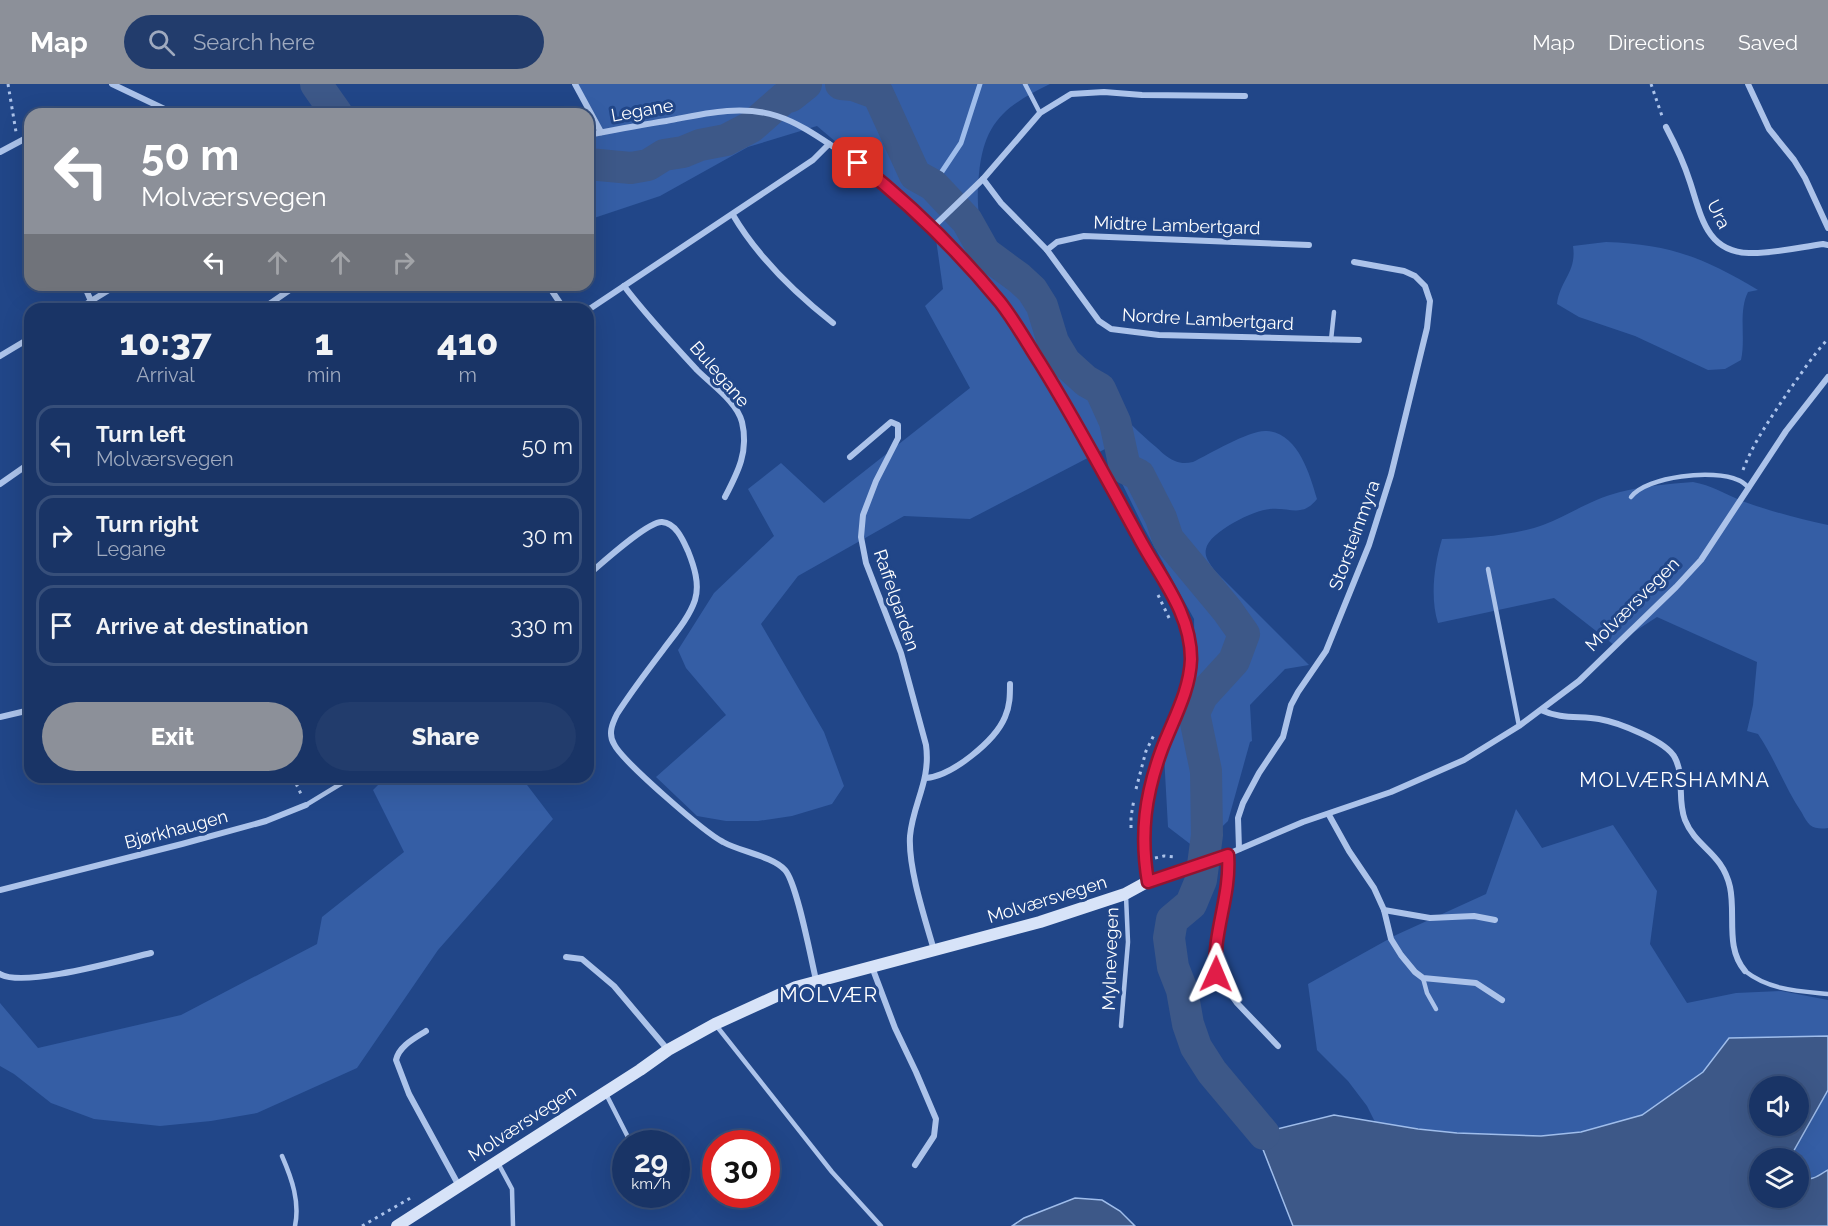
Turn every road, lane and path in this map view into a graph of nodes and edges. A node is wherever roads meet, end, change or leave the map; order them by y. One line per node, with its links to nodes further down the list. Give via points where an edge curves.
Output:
1 (8, 84): 16 (path)
2 (112, 84): 8 (street)
3 (575, 84): 9 (street)
4 (1025, 84): 10 (lane)
5 (1651, 84): 12 (path)
6 (1748, 84): 22 (street, via 1769,129 1805,178)
7 (1245, 96): 10 (street, via 1082,93 1071,94)
8 (162, 108)
9 (588, 108)
10 (1040, 113): 19 (street)
11 (594, 119): 13 (street)
12 (1666, 127): 24 (street, Ura, via 1704,224 1718,243 1730,250 1750,253)
13 (601, 132): 14 (street, Legane); 17 (street, Legane, via 698,115 754,110 779,117)
14 (594, 134)
15 (24, 139): 16 (street)
16 (18, 142): 18 (street)
17 (829, 144): 20 (street, via 813,160); 21 (street, Legane, via 896,193)
18 (0, 152)
19 (983, 179): 21 (street); 25 (street, Nordre Lambertgard)
20 (733, 215): 27 (street); 36 (street, via 771,264)
21 (932, 228): 69 (street, Legane, via 1001,303 1021,333 1077,423 1176,600 1187,628 1191,658 1188,680 1154,774 1144,823)
22 (1828, 228)
23 (1309, 244): 25 (street, Midtre Lambertgard, via 1084,236 1057,242)
24 (1828, 245)
25 (1047, 250): 38 (street, Nordre Lambertgard, via 1098,321 1111,329 1160,335)
26 (1354, 262): 66 (street, Storsteinmyra, via 1415,276 1425,286 1430,301 1427,328 1391,475 1369,545 1326,651 1298,692 1283,737 1243,803 1238,818)
27 (624, 286): 34 (street); 48 (street, Bulegane, via 740,417 743,457)
28 (87, 291): 31 (street)
29 (107, 291): 31 (street)
30 (288, 291): 33 (street)
31 (91, 301): 32 (street)
32 (88, 303)
33 (271, 303)
34 (594, 306)
35 (1334, 312): 38 (lane)
36 (833, 322)
37 (1828, 339): 45 (path, via 1752,447)
38 (1331, 340): 39 (street, Nordre Lambertgard)
39 (1359, 340)
40 (24, 342): 41 (street)
41 (0, 356)
42 (1828, 376): 47 (street, Molværsvegen)
43 (850, 456): 60 (street, Raffelgarden, via 883,427 891,422 898,425 898,438 863,515 861,537 866,563 901,653 916,705 928,758)
44 (24, 467): 46 (street)
45 (1738, 480): 47 (lane); 49 (lane, via 1717,475 1668,480 1636,490)
46 (0, 484)
47 (1749, 488): 55 (street, Molværsvegen, via 1701,560 1676,587 1579,681)
48 (725, 497)
49 (1630, 497)
50 (1488, 569): 58 (lane)
51 (594, 570): 81 (street, via 658,522 670,524 680,534 697,579 695,600 617,714 612,726 613,743 704,830 785,870 794,886)
52 (1158, 594): 53 (path)
53 (1175, 630)
54 (1010, 684): 60 (street, via 1005,719 995,734 960,766)
55 (1541, 710): 58 (street, Molværsvegen); 78 (street, via 1614,723 1672,752 1680,771 1685,820 1717,857 1727,876 1736,958)
56 (24, 711): 57 (street)
57 (0, 717)
58 (1519, 726): 64 (street, Molværsvegen, via 1437,773)
59 (1155, 731): 65 (path, via 1139,775 1131,817)
60 (926, 778): 74 (street, Raffelgarden, via 910,840 915,878)
61 (296, 783): 63 (path)
62 (342, 783): 63 (lane, Bjørkhaugen)
63 (306, 805): 70 (street, Bjørkhaugen, via 266,821)
64 (1329, 814): 66 (street, Molværsvegen); 72 (street)
65 (1132, 838)
66 (1239, 849): 67 (street, Molværsvegen)
67 (1228, 855): 68 (street, Molværsvegen); 88 (street, via 1228,888 1214,956 1216,974 1237,1003)
68 (1194, 867): 69 (street, Molværsvegen)
69 (1148, 882): 71 (street, Molværsvegen)
70 (0, 890)
71 (1125, 894): 74 (street, Molværsvegen); 86 (lane, Mylnevegen, via 1128,942)
72 (1384, 910): 73 (street, via 1430,918 1474,916); 80 (street, via 1392,939 1410,967)
73 (1495, 920)
74 (934, 950): 77 (street, Molværsvegen)
75 (151, 953): 79 (street, via 65,973 18,978)
76 (566, 957): 89 (street, via 582,959 614,986)
77 (872, 967): 81 (street, Molværsvegen); 94 (street, via 936,1119 934,1136)
78 (1745, 971): 82 (lane, via 1780,988)
79 (0, 974)
80 (1423, 978): 83 (street, via 1476,983); 84 (lane)
81 (816, 980): 85 (street, Molværsvegen)
82 (1828, 994)
83 (1502, 1000)
84 (1436, 1009)
85 (715, 1024): 89 (street, Molværsvegen); 99 (lane, via 832,1172)
86 (1121, 1026)
87 (426, 1031): 95 (street, Molværsvegen, via 409,1042 396,1060)
88 (1278, 1046)
89 (668, 1050): 90 (street, Molværsvegen)
90 (605, 1091): 91 (lane, Molværsvegen); 93 (street, Molværsvegen)
91 (624, 1130)
92 (282, 1156): 96 (lane, via 295,1192)
93 (497, 1161): 95 (street, Molværsvegen); 98 (lane, via 512,1189)
94 (915, 1165)
95 (459, 1186): 97 (street, Molværsvegen)
96 (295, 1226)
97 (397, 1226)
98 (513, 1226)
99 (881, 1226)

